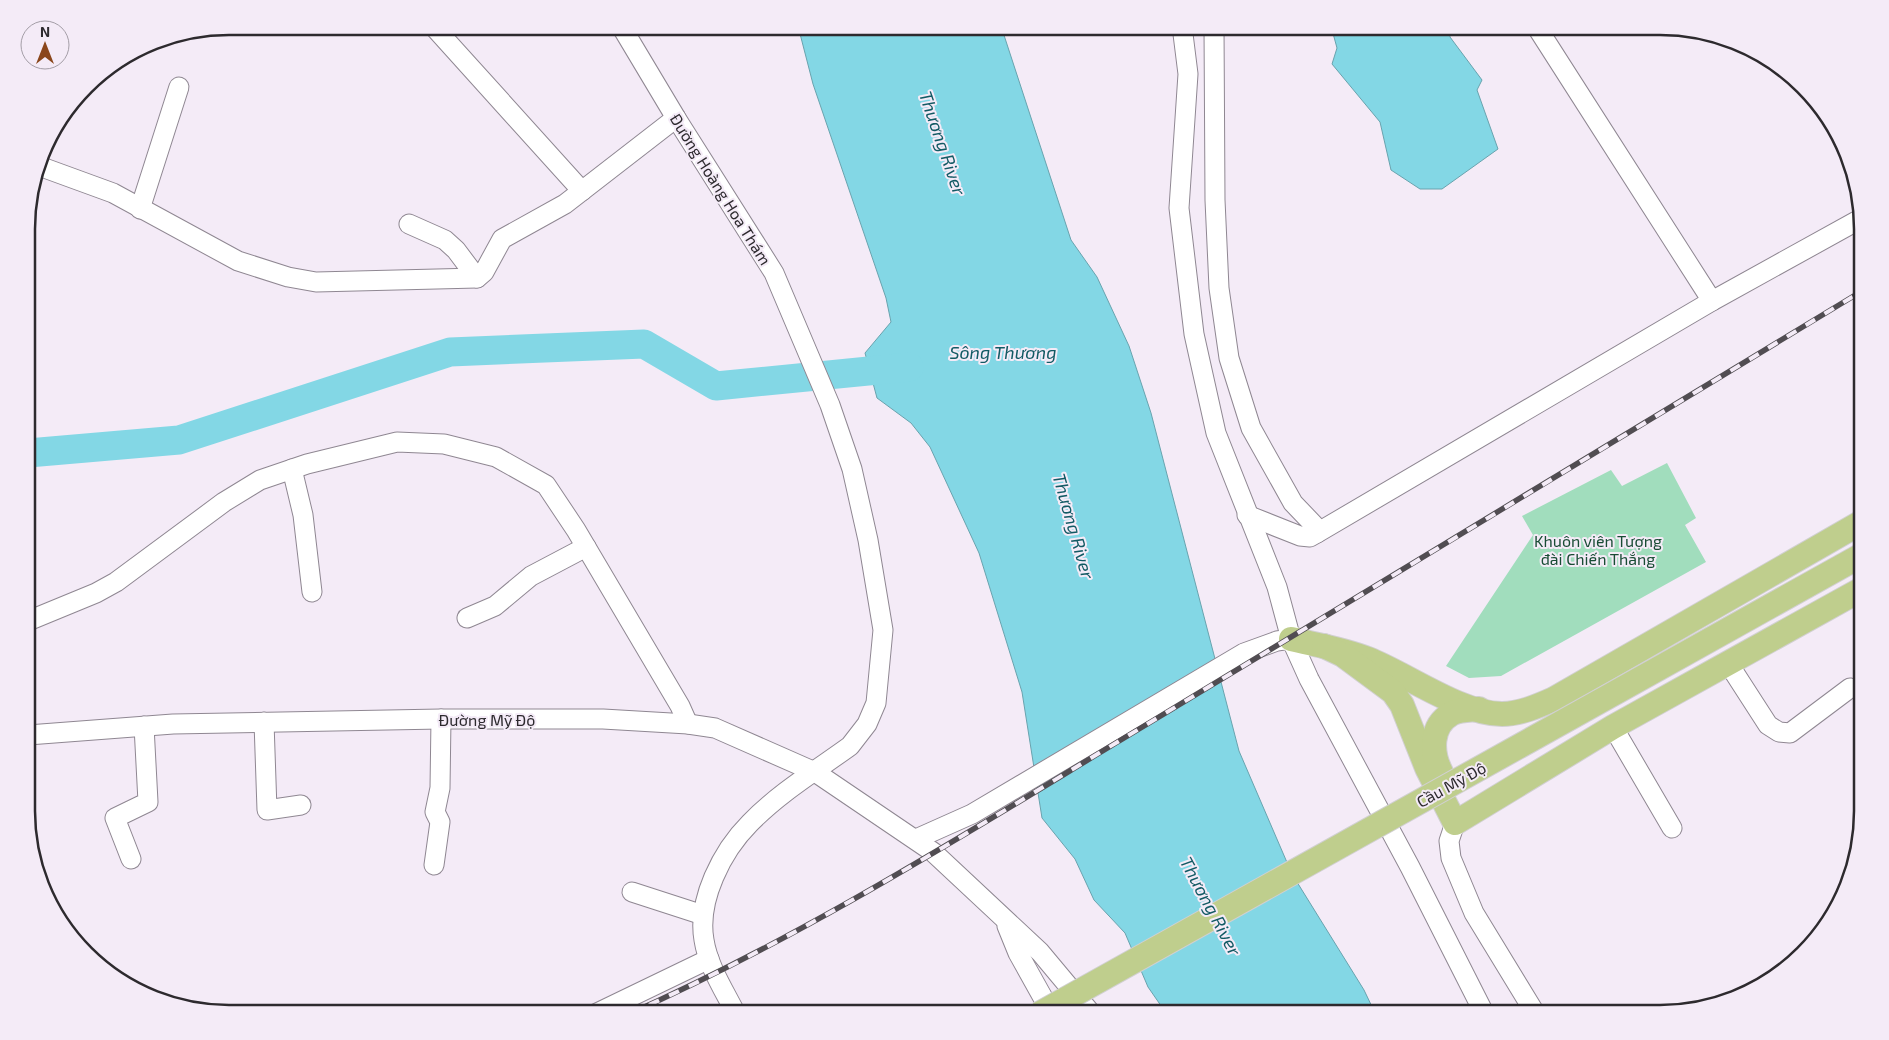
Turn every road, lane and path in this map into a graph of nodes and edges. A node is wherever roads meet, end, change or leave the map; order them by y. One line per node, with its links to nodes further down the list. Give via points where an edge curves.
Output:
1 (441, 35): 9 (street)
2 (627, 35): 7 (street, Đường Hoàng Hoa Thám)
3 (1183, 35): 16 (street, via 1188,74 1179,208 1194,334 1216,433)
4 (1214, 35): 18 (street, via 1219,288 1229,358 1251,428 1293,502 1315,526)
5 (1542, 35): 14 (street)
6 (179, 87): 10 (street)
7 (676, 118): 9 (street); 36 (street, Đường Hoàng Hoa Thám, via 774,273 830,405 852,470 868,540 883,630 876,703 867,724 850,746)
8 (45, 168): 10 (street, via 113,193)
9 (582, 191): 13 (street, via 502,239 484,272)
10 (140, 209): 13 (street, via 238,261 288,277 316,282)
11 (1854, 222): 14 (street)
12 (409, 224): 13 (street, via 445,240)
13 (477, 278)
14 (1712, 302): 18 (street)
15 (292, 469): 19 (street, via 397,442 444,444 496,457 546,486); 21 (street, via 303,515); 23 (street, via 260,480 224,502 116,582)
16 (1247, 515): 18 (street, via 1300,536 1310,537); 25 (street, via 1277,587)
17 (1854, 527): 29 (main road, via 1554,699 1531,709 1504,714)
18 (1317, 533)
19 (586, 547): 24 (street, via 531,576 495,606); 32 (street)
20 (1854, 559): 50 (main road, Cầu Mỹ Độ, bridge)
21 (312, 592)
22 (1854, 593): 27 (main road)
23 (35, 618)
24 (467, 618)
25 (1291, 639): 26 (main road); 40 (street, via 1244,653 972,814); 52 (street)
26 (1324, 646): 29 (main road, via 1370,660); 38 (main road, via 1343,655 1393,692 1402,705 1427,768)
27 (1728, 663): 28 (street, via 1768,725 1779,732 1790,733); 34 (main road)
28 (1850, 688)
29 (1479, 709): 38 (main road, via 1451,714 1440,726 1433,745 1437,764)
30 (441, 719): 31 (street, Đường Mỹ Độ); 32 (street, Đường Mỹ Độ, via 603,719); 42 (street, via 440,788 435,812 440,822)
31 (264, 722): 33 (street, Đường Mỹ Độ); 37 (street, via 267,810)
32 (688, 724): 36 (street, Đường Mỹ Độ, via 715,728)
33 (144, 726): 35 (street, Đường Mỹ Độ); 41 (street, via 148,802 115,818)
34 (1613, 727): 38 (main road); 39 (street)
35 (35, 734)
36 (815, 772): 40 (street, Đường Mỹ Độ); 44 (street, via 750,823 732,846 711,884)
37 (301, 805)
38 (1460, 821): 53 (street, via 1449,841 1451,858 1474,913)
39 (1672, 828)
40 (916, 839): 45 (street, Đường Mỹ Độ)
41 (131, 859)
42 (434, 865)
43 (632, 892): 44 (street)
44 (703, 915): 46 (street, via 704,941)
45 (1003, 917): 49 (street); 51 (street, Đường Mỹ Độ, via 1040,952)
46 (709, 959): 47 (street); 48 (street)
47 (614, 1005)
48 (732, 1005)
49 (1047, 1005)
50 (1055, 1005)
51 (1084, 1005)
52 (1480, 1005)
53 (1530, 1005)

